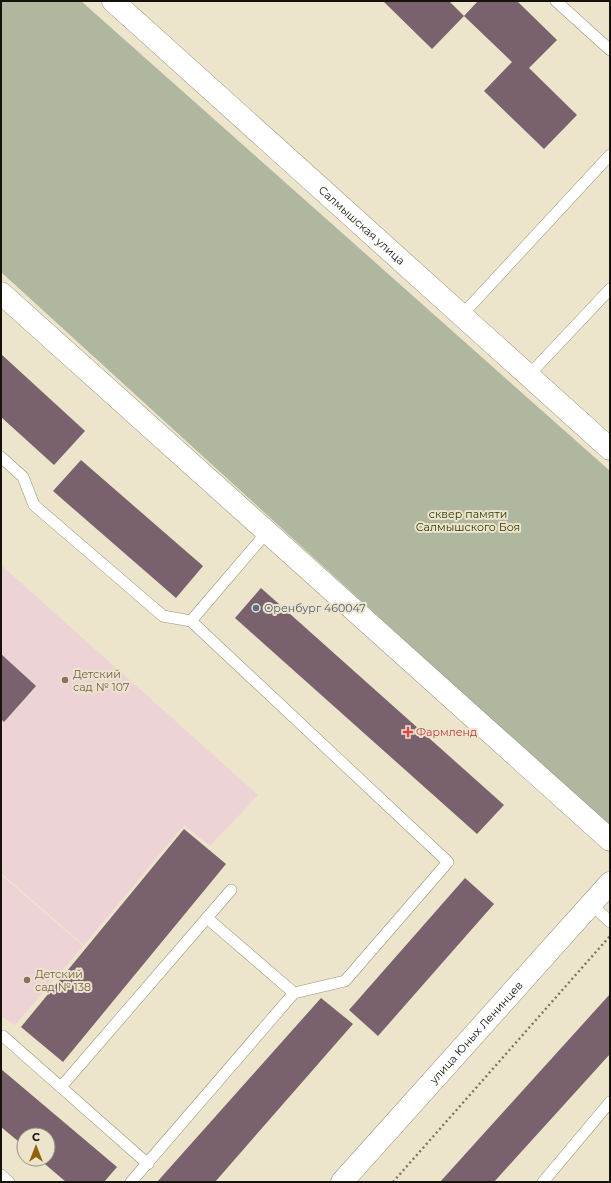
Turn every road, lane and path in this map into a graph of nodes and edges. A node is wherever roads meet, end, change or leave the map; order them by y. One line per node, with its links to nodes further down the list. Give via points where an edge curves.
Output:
1 (113, 1): 7 (street, Салмышская улица)
2 (556, 1): 3 (lane)
3 (610, 50)
4 (610, 155): 7 (lane)
5 (610, 289): 8 (lane)
6 (1, 293): 11 (street)
7 (461, 316): 8 (street, Салмышская улица)
8 (528, 376): 9 (street, Салмышская улица)
9 (610, 449)
10 (1, 457): 12 (lane, via 23,477 34,505 163,616)
11 (267, 532): 12 (lane); 13 (street)
12 (191, 621): 20 (lane, via 448,862 345,981)
13 (610, 840)
14 (610, 883): 16 (street, улица Юных Ленинцев)
15 (230, 890): 17 (lane)
16 (591, 904): 18 (lane); 28 (street, улица Юных Ленинцев)
17 (207, 918): 20 (lane); 22 (lane)
18 (610, 922)
19 (610, 936): 29 (path)
20 (294, 993): 24 (lane)
21 (3, 1036): 22 (lane)
22 (61, 1087): 24 (lane)
23 (610, 1102): 30 (lane)
24 (148, 1164): 27 (lane)
25 (1, 1176): 26 (lane)
26 (9, 1182)
27 (131, 1182)
28 (342, 1182)
29 (393, 1182)
30 (543, 1182)

